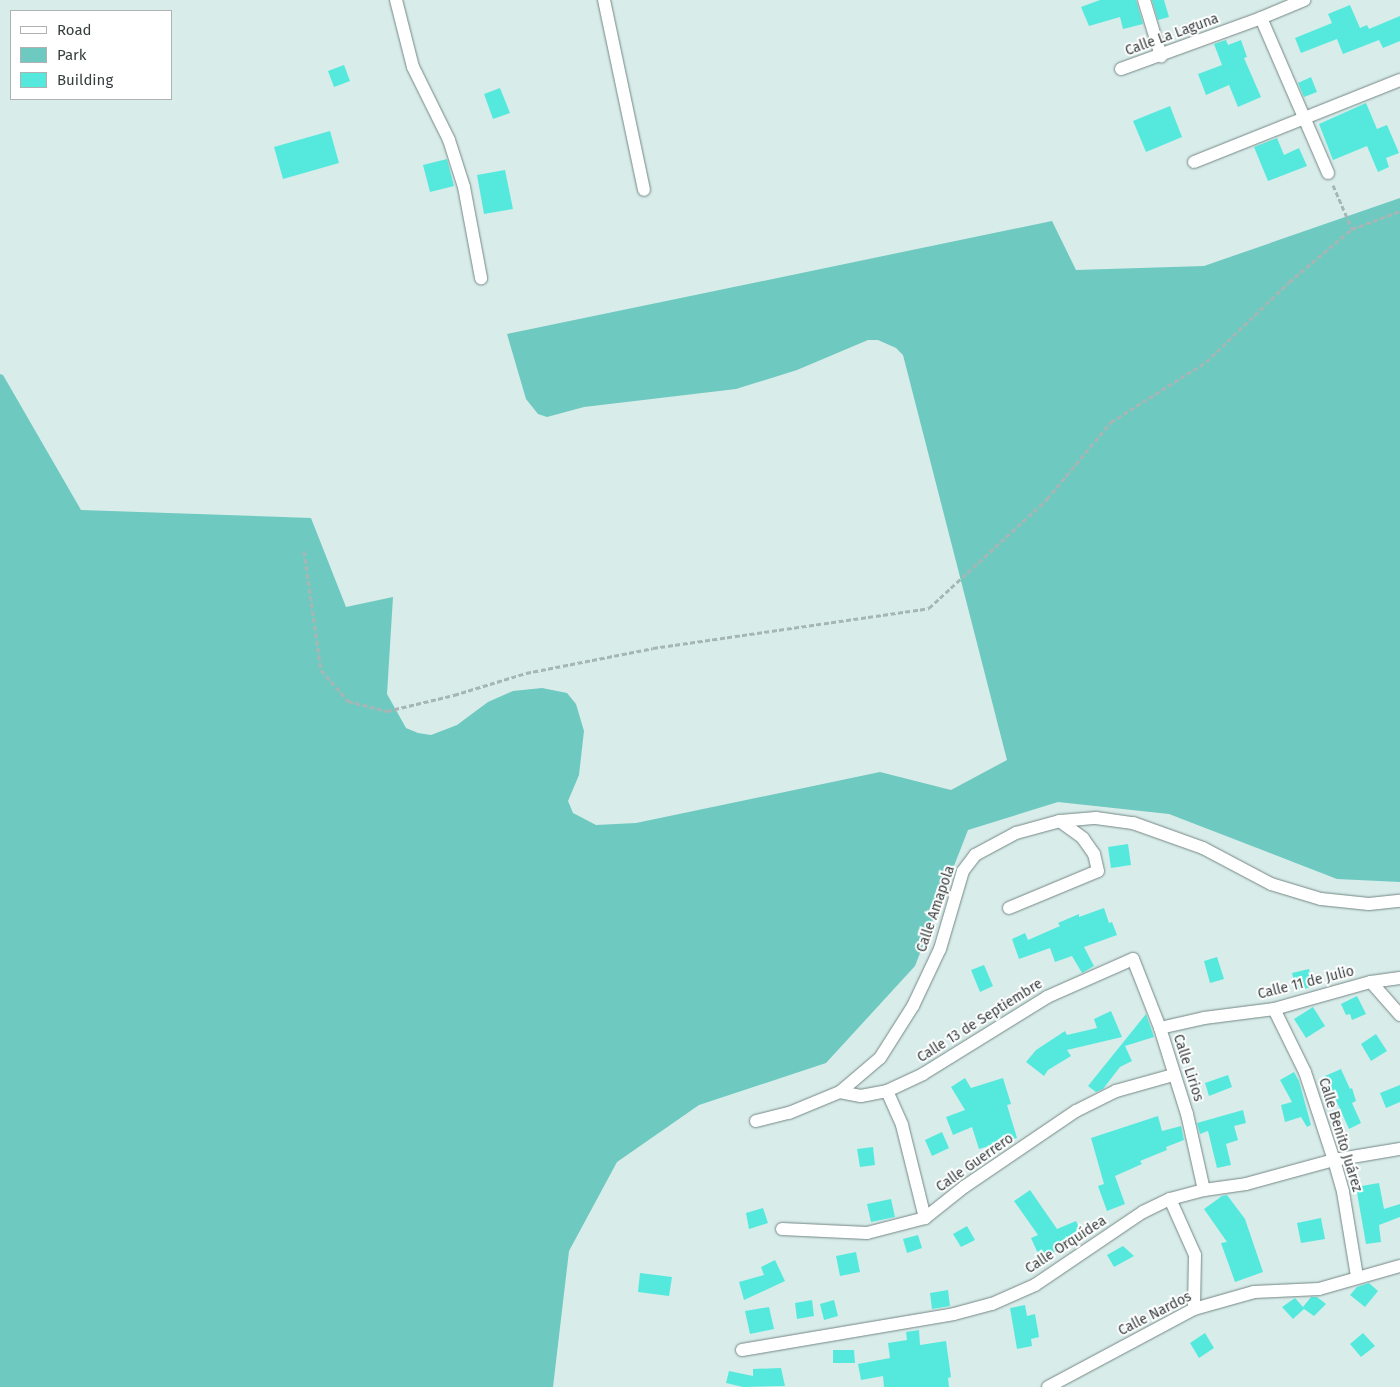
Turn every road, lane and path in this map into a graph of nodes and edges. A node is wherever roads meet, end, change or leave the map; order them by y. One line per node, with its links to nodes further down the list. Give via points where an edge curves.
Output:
1 (396, 0): 15 (street, via 413,67 449,140 464,187)
2 (604, 0): 12 (street)
3 (1144, 0): 6 (street)
4 (1304, 0): 5 (street, Calle La Laguna)
5 (1261, 18): 6 (street, Calle La Laguna); 9 (street)
6 (1160, 56): 7 (street, Calle La Laguna)
7 (1121, 69)
8 (1400, 80): 9 (street)
9 (1304, 119): 10 (street); 11 (street)
10 (1194, 162)
11 (1328, 173): 14 (path)
12 (644, 190)
13 (1400, 210): 14 (path)
14 (1352, 229): 16 (path, via 1289,282 1206,362 1111,422 1047,499 930,608 653,648 526,673 454,696 387,710 348,701 321,670)
15 (481, 278)
16 (304, 551)
17 (1060, 821): 18 (street, Calle Amapola, via 1096,818 1133,823 1203,848 1271,884 1320,899 1369,904); 19 (street, via 1083,838 1094,854 1098,871); 28 (street, Calle Amapola, via 1016,833 975,855 963,871 940,949 913,1006 880,1058)
18 (1400, 901)
19 (1009, 908)
20 (1133, 959): 25 (street, Calle Lirios); 27 (street, Calle 13 de Septiembre, via 1047,996 923,1074)
21 (1400, 978): 22 (street, Calle 11 de Julio)
22 (1371, 982): 23 (street, Calle 11 de Julio); 24 (street)
23 (1274, 1009): 25 (street, Calle 11 de Julio, via 1204,1018); 31 (street, Calle Benito Juárez, via 1305,1072)
24 (1400, 1016)
25 (1160, 1028): 26 (street, Calle Lirios)
26 (1173, 1075): 32 (street, Calle Lirios, via 1187,1114); 34 (street, Calle Guerrero, via 1116,1091 1076,1111 964,1187)
27 (887, 1091): 28 (street, Calle 13 de Septiembre, via 861,1096); 34 (street, via 902,1125)
28 (840, 1092): 29 (street, Calle Amapola, via 789,1113)
29 (756, 1121)
30 (1400, 1149): 31 (street, Calle Orquídea)
31 (1334, 1160): 32 (street, Calle Orquídea, via 1246,1184); 37 (street, Calle Benito Juárez, via 1344,1192)
32 (1204, 1190): 33 (street, Calle Orquídea)
33 (1170, 1199): 38 (street, via 1195,1255); 39 (street, Calle Orquídea, via 1143,1212 1034,1285 992,1304 954,1314)
34 (925, 1218): 35 (street, Calle Guerrero, via 867,1233)
35 (782, 1229)
36 (1400, 1266): 37 (street, Calle Nardos)
37 (1357, 1277): 38 (street, Calle Nardos, via 1319,1289 1254,1292)
38 (1194, 1309): 40 (street, Calle Nardos)
39 (742, 1350)
40 (1048, 1387)

